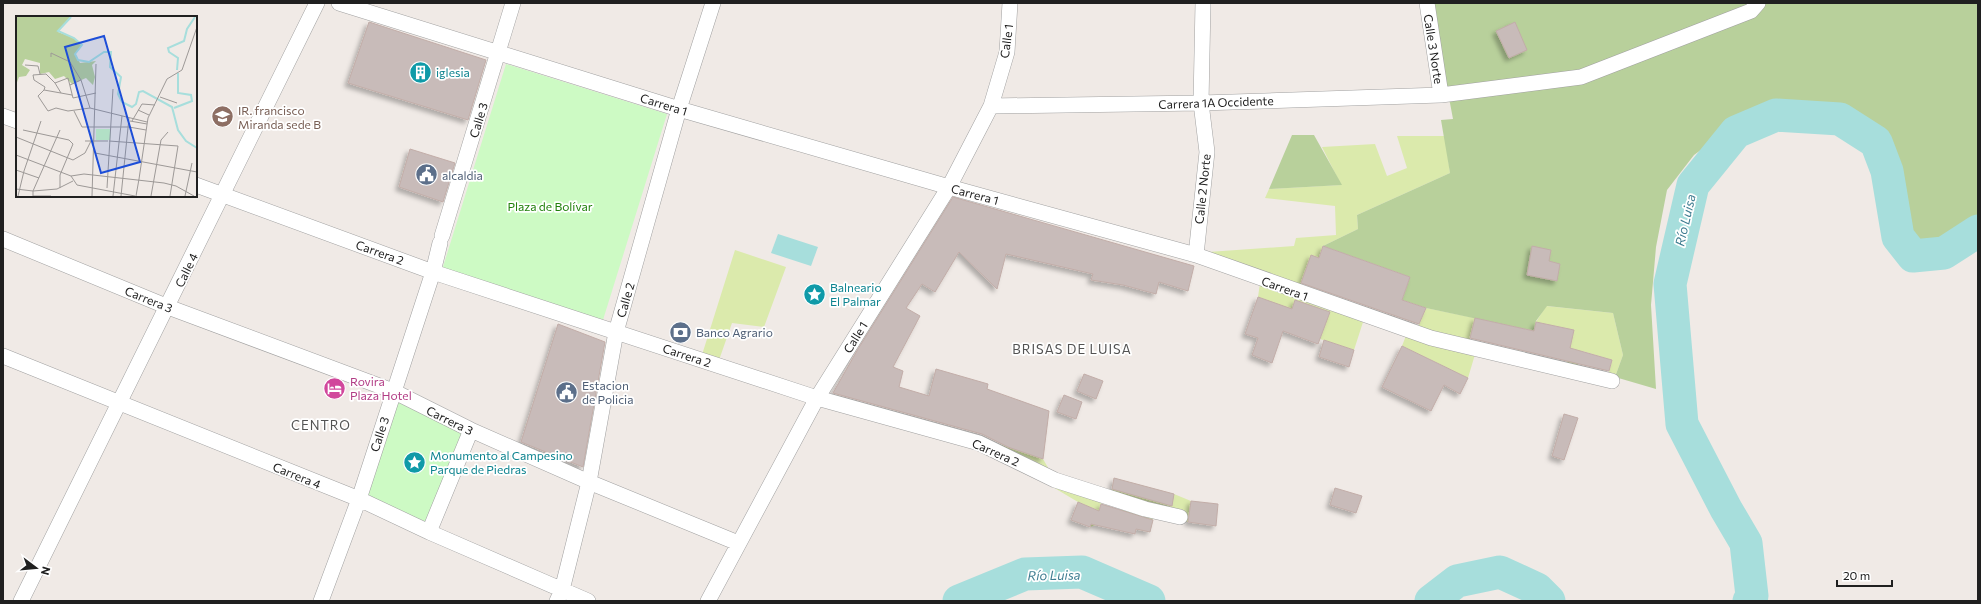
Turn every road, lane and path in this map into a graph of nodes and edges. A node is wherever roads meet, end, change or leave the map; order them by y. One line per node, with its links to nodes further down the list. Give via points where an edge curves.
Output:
1 (317, 3): 18 (street, Calle 4)
2 (339, 3): 9 (street, Carrera 1)
3 (513, 3): 9 (street, Calle 3)
4 (713, 3): 13 (street, Calle 2)
5 (1010, 3): 12 (street, Calle 1, via 1007,52)
6 (1203, 3): 11 (street, Calle 2 Norte)
7 (1427, 3): 10 (street, Calle 3 Norte)
8 (1750, 6): 10 (street, Carrera 1A Occidente, via 1581,77)
9 (499, 52): 13 (street, Carrera 1); 21 (street, Calle 3)
10 (1441, 95): 11 (street, Carrera 1A Occidente)
11 (1201, 103): 12 (street, Carrera 1A Occidente); 20 (street, Calle 2 Norte, via 1207,152)
12 (991, 106): 17 (street, Calle 1)
13 (679, 109): 17 (street, Carrera 1); 23 (street, Calle 2)
14 (3, 116): 15 (street)
15 (16, 121)
16 (197, 185): 18 (street, Carrera 2)
17 (949, 187): 20 (street, Carrera 1); 27 (street, Calle 1)
18 (223, 195): 21 (street, Carrera 2); 22 (street, Calle 4)
19 (3, 239): 22 (street, Carrera 3)
20 (1196, 256): 25 (street, Carrera 1, via 1431,338)
21 (433, 272): 23 (street, Carrera 2); 26 (street, Calle 3)
22 (168, 307): 26 (street, Carrera 3); 28 (street, Calle 4)
23 (616, 332): 27 (street, Carrera 2); 30 (street, Calle 2)
24 (3, 356): 28 (street, Carrera 4)
25 (1612, 381)
26 (393, 391): 29 (street, Carrera 3); 31 (street, Calle 3)
27 (817, 398): 32 (street, Carrera 2, via 979,443 1055,480 1145,510); 34 (street, Calle 1)
28 (120, 403): 31 (street, Carrera 4); 36 (street, Calle 4)
29 (471, 430): 30 (street, Carrera 3); 33 (street)
30 (589, 482): 34 (street, Carrera 3); 35 (street, Calle 2)
31 (359, 499): 33 (street, Carrera 4); 37 (street, Calle 3)
32 (1180, 517)
33 (430, 532): 35 (street, Carrera 4)
34 (738, 543): 39 (street, Calle 1)
35 (560, 596): 38 (street, Carrera 4)
36 (21, 601)
37 (321, 601)
38 (588, 601)
39 (708, 601)

